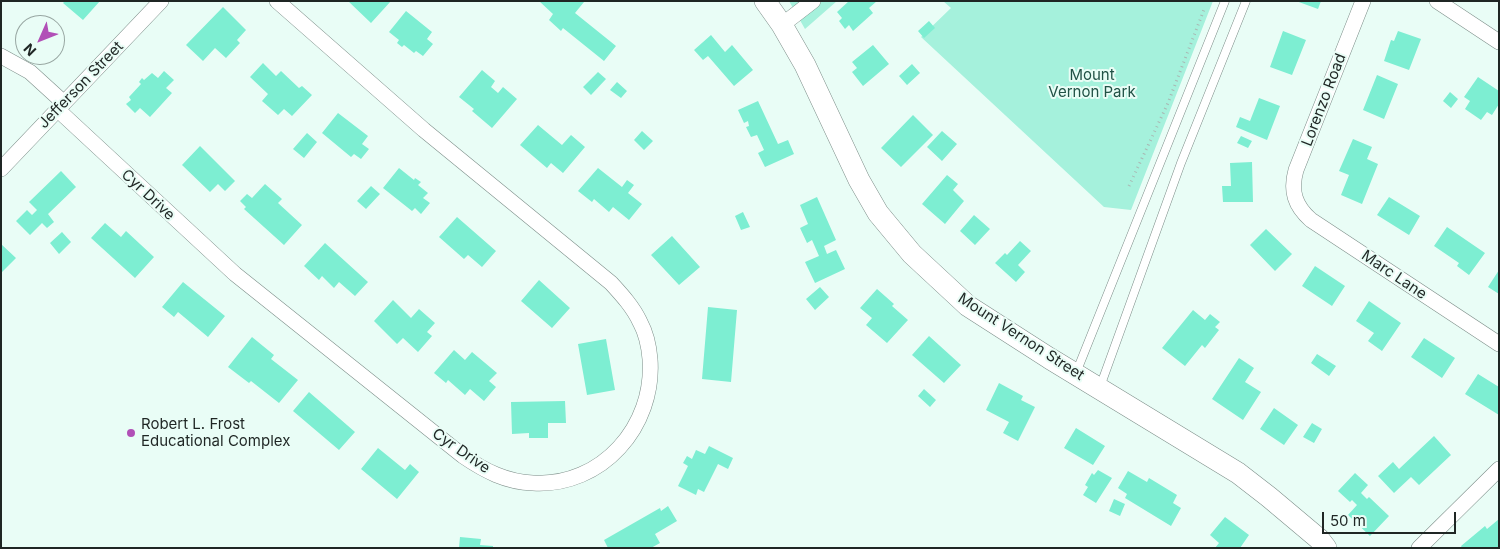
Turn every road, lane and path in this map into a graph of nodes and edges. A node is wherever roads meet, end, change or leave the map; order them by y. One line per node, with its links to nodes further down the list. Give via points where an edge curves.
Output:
1 (161, 1): 13 (street, Jefferson Street)
2 (277, 1): 13 (street, Cyr Drive, via 424,130 611,283 628,302 641,324 649,348 651,373 647,398 638,422 624,444 605,461 583,474 559,482 534,484 508,480 484,471 234,274)
3 (764, 1): 10 (main road, Mount Vernon Street)
4 (813, 1): 10 (street)
5 (1225, 1): 18 (lane)
6 (1246, 1): 19 (lane, via 1181,163)
7 (1363, 1): 16 (street, Lorenzo Road, via 1296,170 1293,180)
8 (1437, 1): 11 (street)
9 (1205, 7): 15 (path, via 1168,103)
10 (782, 25): 18 (main road, Mount Vernon Street, via 805,65 859,180 878,213 912,254 968,306)
11 (1499, 42)
12 (1, 56): 13 (street, Cyr Drive, via 30,72)
13 (61, 106): 14 (street, Jefferson Street)
14 (1, 169)
15 (1129, 186)
16 (1295, 199): 17 (street, Marc Lane, via 1312,220)
17 (1499, 344)
18 (1076, 374): 19 (main road, Mount Vernon Street)
19 (1100, 388): 21 (main road, Mount Vernon Street, via 1238,473)
20 (1499, 469): 22 (street)
21 (1326, 548)
22 (1419, 548)

